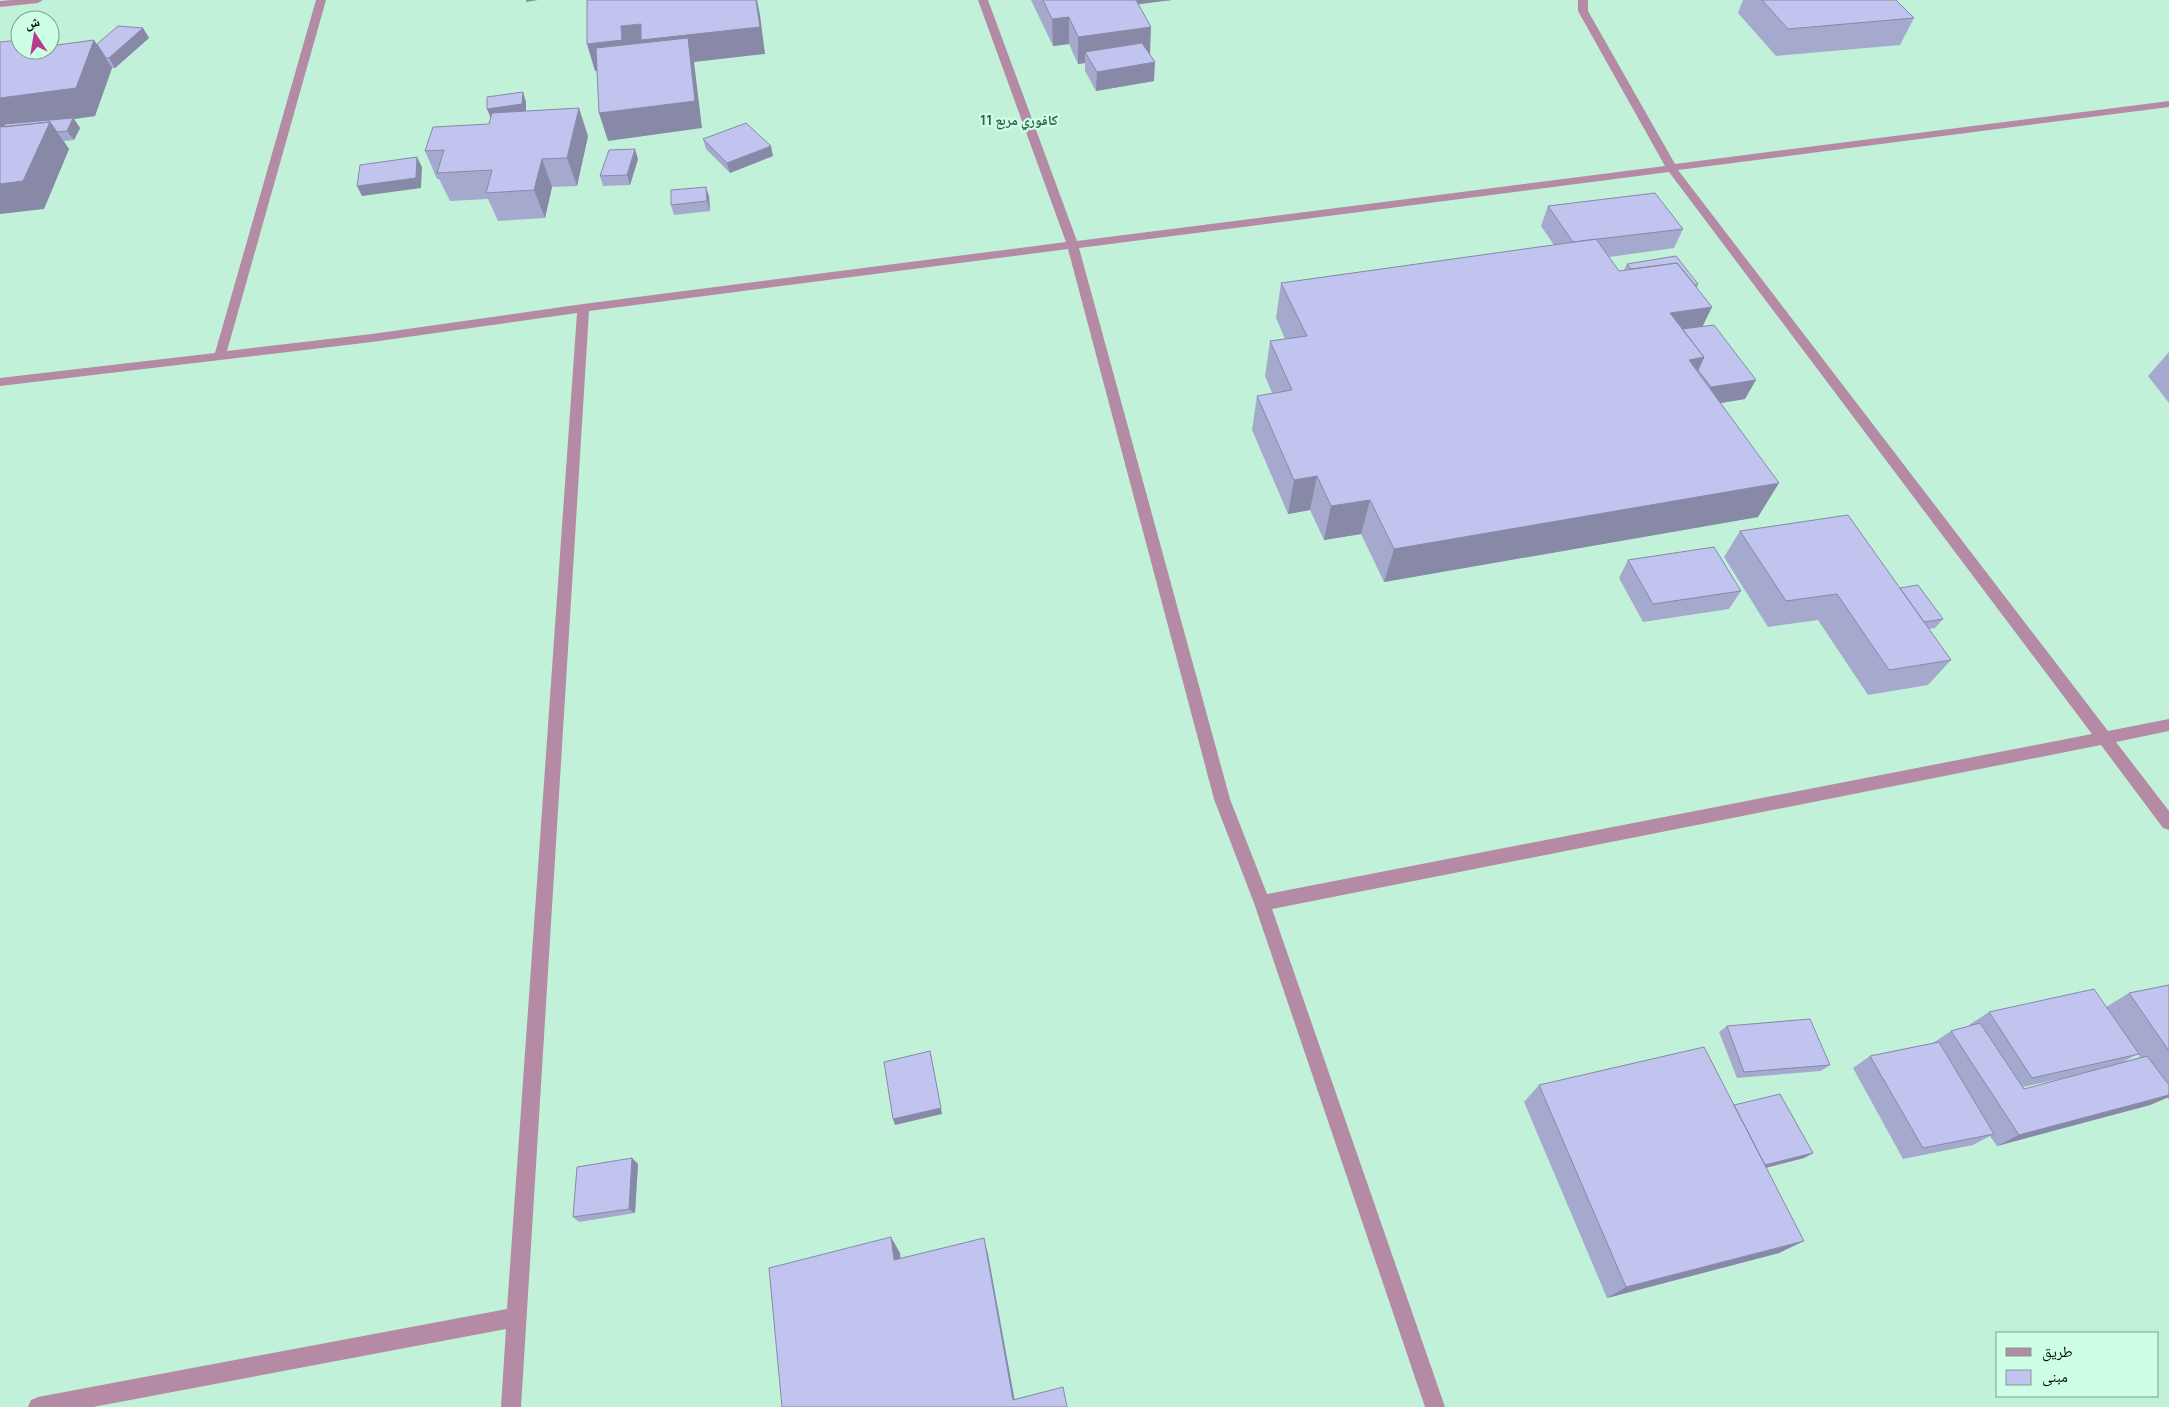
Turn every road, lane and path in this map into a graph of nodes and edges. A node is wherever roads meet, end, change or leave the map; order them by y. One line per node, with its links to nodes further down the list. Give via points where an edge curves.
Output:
1 (38, 0): 5 (street)
2 (321, 0): 10 (street)
3 (983, 0): 8 (street)
4 (1583, 0): 7 (street, via 1583,11)
5 (0, 4)
6 (2169, 104): 7 (street)
7 (1672, 169): 8 (street); 13 (street)
8 (1073, 246): 9 (street); 15 (street, via 1222,799)
9 (584, 308): 10 (street); 16 (street)
10 (220, 356): 11 (street)
11 (0, 382)
12 (2169, 725): 13 (street)
13 (2102, 737): 14 (street); 15 (street)
14 (2169, 823)
15 (1262, 903): 19 (street)
16 (517, 1316): 17 (street); 18 (street)
17 (38, 1407)
18 (511, 1407)
19 (1435, 1407)

